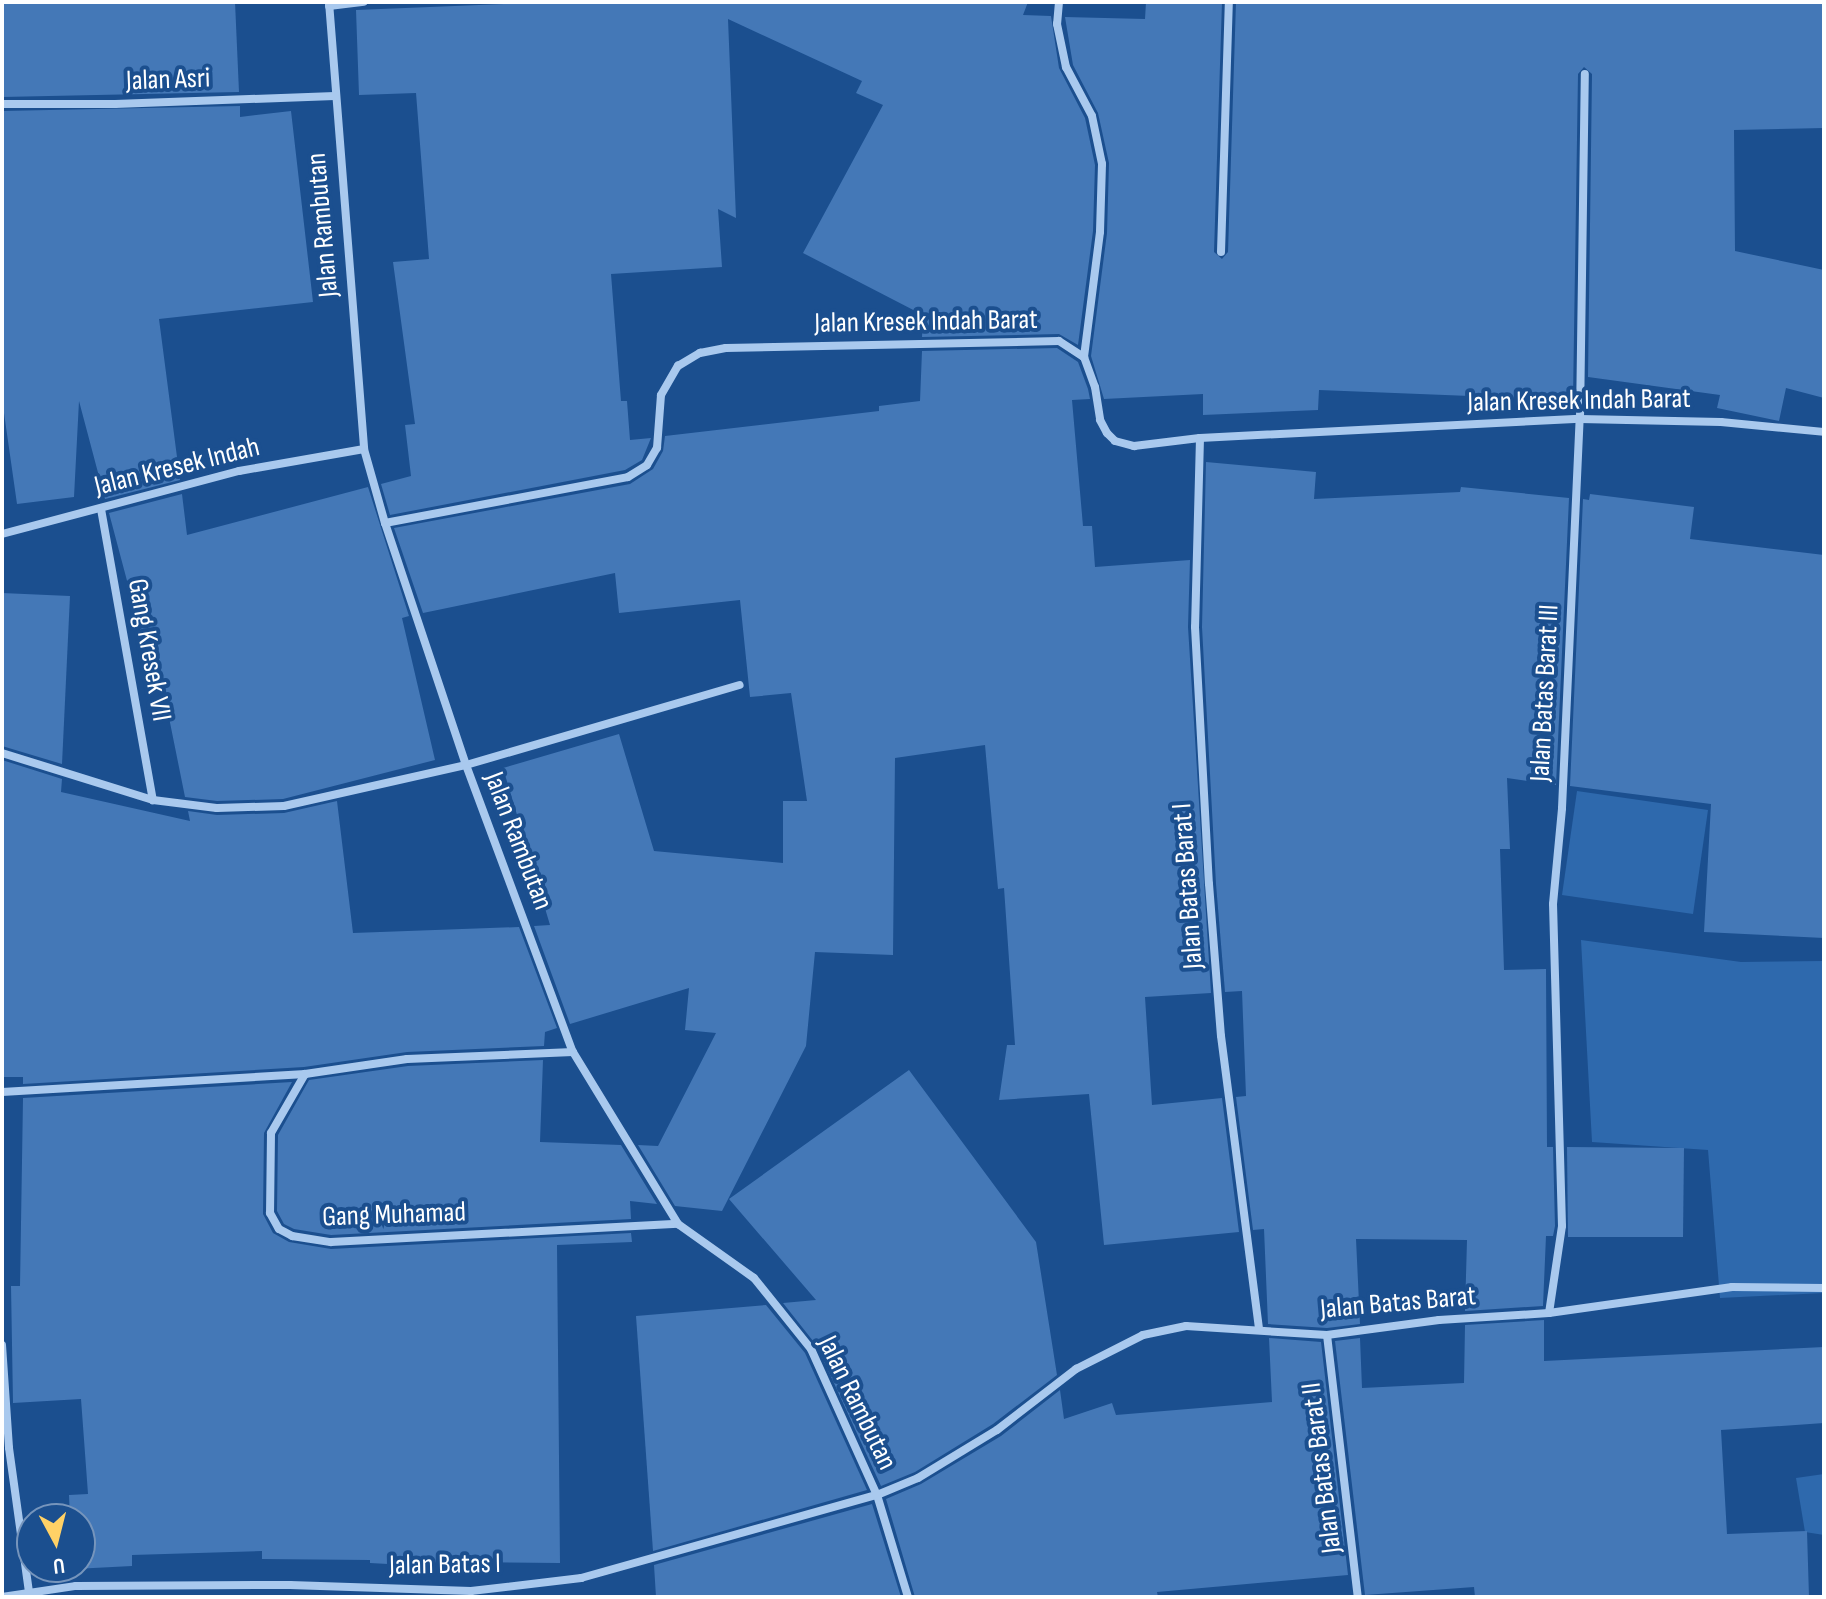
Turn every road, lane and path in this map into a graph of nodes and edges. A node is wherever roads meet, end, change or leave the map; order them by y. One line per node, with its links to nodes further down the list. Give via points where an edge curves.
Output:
1 (364, 2): 4 (street)
2 (1059, 2): 9 (street, via 1057,24 1066,67 1092,116 1102,164 1100,232)
3 (1229, 2): 8 (street)
4 (329, 4): 6 (street, Jalan Rambutan)
5 (1585, 74): 10 (street, Jalan Batas Barat III)
6 (335, 96): 7 (street, Jalan Asri); 13 (street, Jalan Rambutan)
7 (2, 104)
8 (1221, 252)
9 (1084, 357): 12 (street, Jalan Kresek Indah Barat, via 1100,420 1115,441 1134,446); 15 (street, Jalan Kresek Indah Barat, via 1059,341 726,348 700,353 678,366 661,395 657,448 647,465 628,477)
10 (1580, 419): 11 (street, Jalan Kresek Indah Barat, via 1721,422); 12 (street, Jalan Kresek Indah Barat); 26 (street, Jalan Batas Barat III, via 1553,904 1562,1226)
11 (1824, 432)
12 (1200, 438): 27 (street, Jalan Batas Barat I, via 1195,627 1209,884 1221,1036)
13 (364, 449): 14 (street, Jalan Kresek Indah, via 239,471); 15 (street, Jalan Rambutan)
14 (101, 509): 16 (street, Jalan Kresek Indah); 20 (street, Gang Kresek VII)
15 (385, 523): 19 (street, Jalan Rambutan)
16 (2, 534)
17 (740, 685): 19 (street)
18 (2, 753): 20 (street)
19 (466, 765): 20 (street, via 284,806 217,808); 21 (street, Jalan Rambutan)
20 (153, 800)
21 (573, 1052): 22 (street, via 407,1059); 24 (street, Jalan Rambutan)
22 (305, 1074): 23 (street); 24 (street, Gang Muhamad, via 271,1133 270,1213 279,1229 292,1236 331,1242)
23 (2, 1092)
24 (678, 1224): 30 (street, Jalan Rambutan, via 754,1278 811,1349)
25 (1824, 1288): 26 (street, Jalan Batas Barat, via 1732,1287)
26 (1549, 1313): 28 (street, Jalan Batas Barat)
27 (1259, 1330): 28 (street, Jalan Batas Barat); 30 (street, Jalan Batas Barat, via 1186,1326 1113,1347 951,1460)
28 (1327, 1335): 34 (street, Jalan Batas Barat II)
29 (2, 1345): 31 (street, via 9,1448)
30 (877, 1495): 31 (street, Jalan Batas I, via 581,1578 471,1591 260,1585 76,1586); 33 (street, Jalan Rambutan)
31 (29, 1593): 32 (street, Jalan Batas I)
32 (2, 1597)
33 (908, 1597)
34 (1358, 1597)

